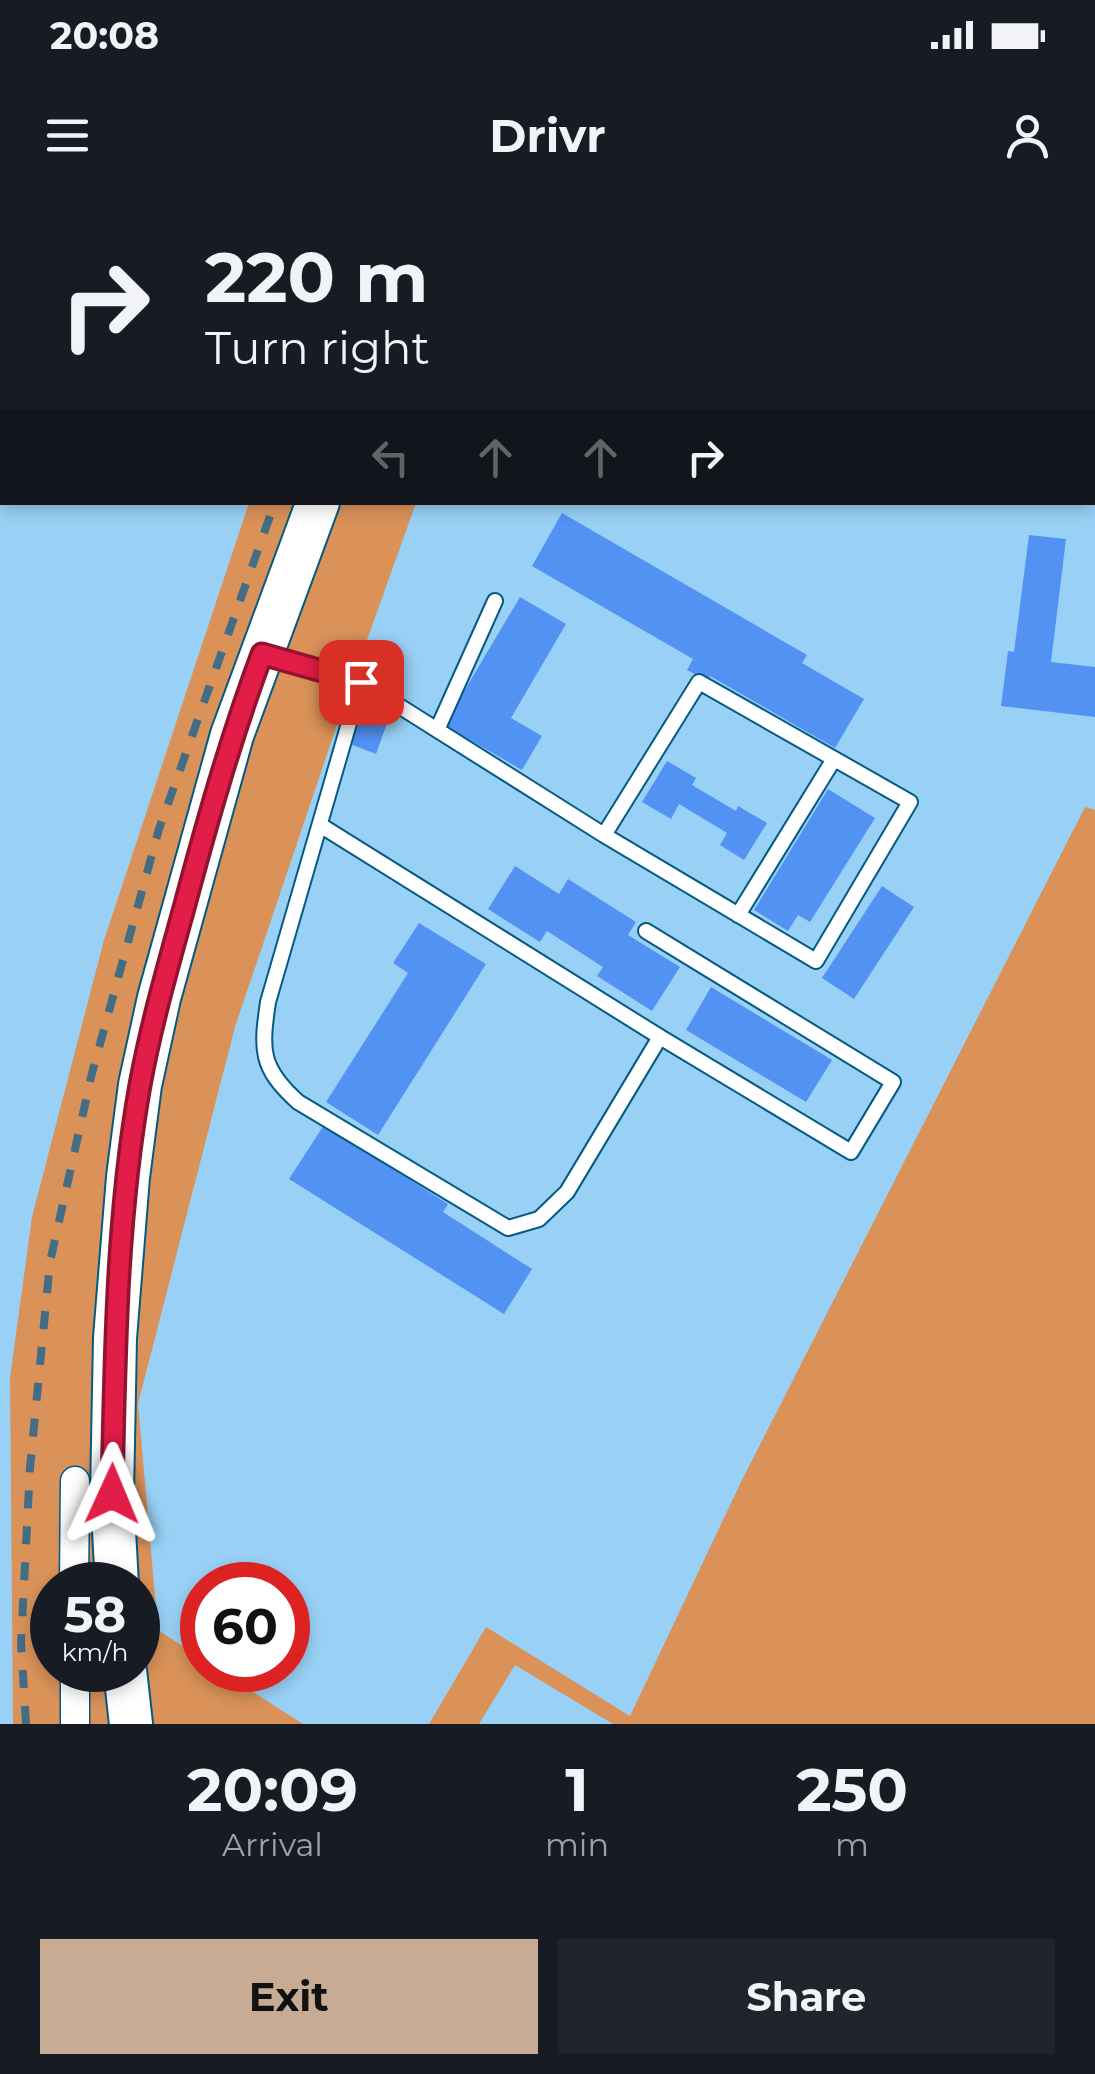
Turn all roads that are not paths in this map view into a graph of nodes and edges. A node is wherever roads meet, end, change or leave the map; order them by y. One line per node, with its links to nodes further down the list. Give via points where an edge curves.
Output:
1 (317, 505): 3 (main road)
2 (496, 601): 5 (lane)
3 (262, 654): 4 (lane); 14 (main road, via 227,752 140,1085 115,1338)
4 (361, 682): 5 (lane); 7 (lane)
5 (437, 730): 8 (lane)
6 (834, 759): 8 (lane, via 699,682); 9 (lane); 9 (lane, via 910,802 816,961)
7 (320, 825): 11 (lane); 11 (lane, via 262,1043 274,1080 298,1102 508,1228 539,1220 567,1192)
8 (604, 834): 9 (lane)
9 (738, 915)
10 (646, 932): 11 (lane, via 894,1082 851,1152)
11 (660, 1037)
12 (75, 1481): 13 (street)
13 (74, 1562)
14 (116, 1562)
15 (75, 1692): 17 (street)
16 (127, 1692): 18 (main road)
17 (76, 1724)
18 (131, 1724)

